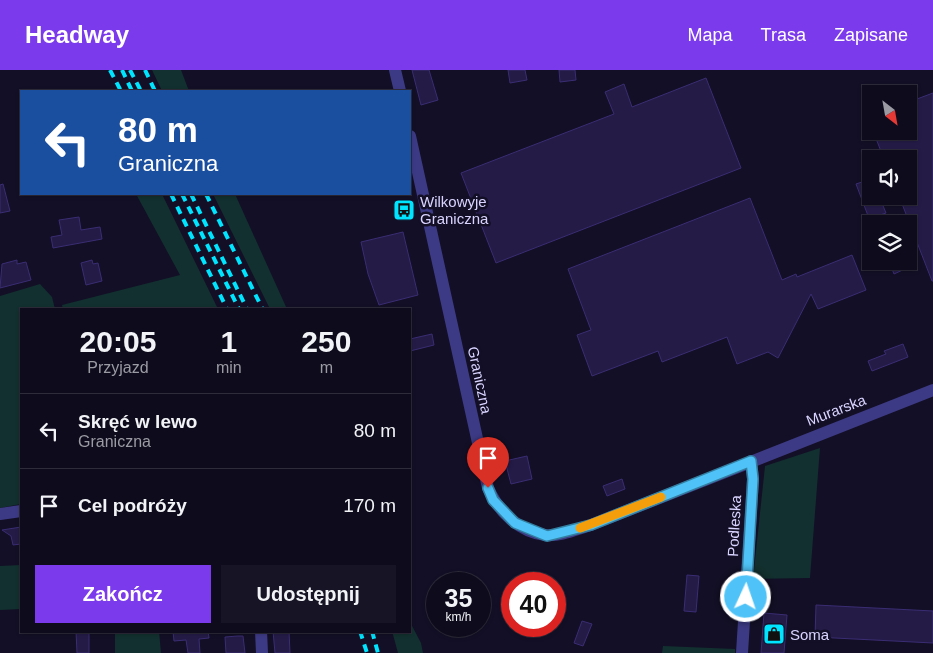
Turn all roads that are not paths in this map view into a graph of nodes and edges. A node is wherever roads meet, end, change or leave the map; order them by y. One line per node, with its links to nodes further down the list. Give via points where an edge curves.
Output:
1 (395, 70): 2 (street)
2 (400, 90)
3 (411, 141): 5 (street, Graniczna, via 488,488 500,509 530,531 547,536 569,532)
4 (933, 390): 5 (street, Murarska)
5 (751, 461): 10 (street, Podleska, via 753,479)
6 (20, 511): 7 (street)
7 (0, 514)
8 (261, 633): 9 (street)
9 (262, 653)
10 (742, 653)

